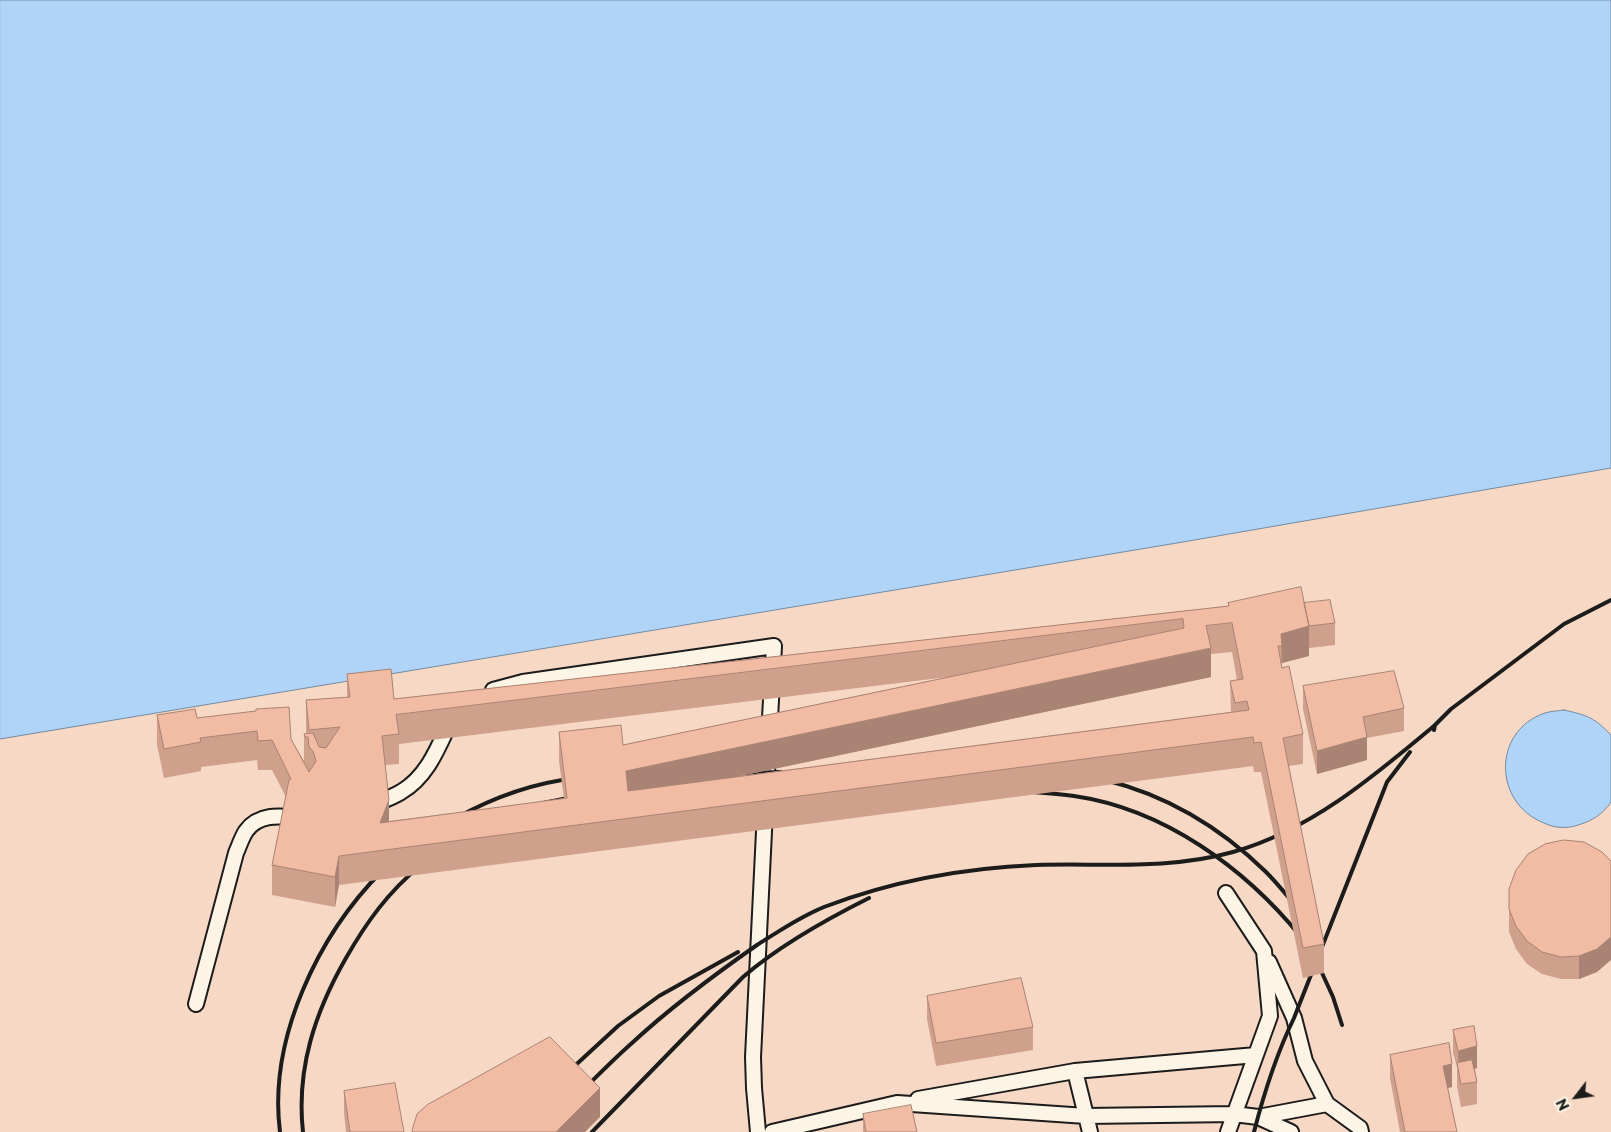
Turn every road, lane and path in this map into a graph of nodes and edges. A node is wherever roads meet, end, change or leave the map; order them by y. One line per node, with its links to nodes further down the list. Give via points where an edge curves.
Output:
1 (483, 696): 15 (lane, via 524,682 774,646 753,1057)
2 (461, 711): 3 (lane, via 450,721 424,773 402,792)
3 (362, 808)
4 (315, 816): 7 (lane, via 277,815 260,819 246,831 236,853)
5 (1226, 893): 6 (lane)
6 (1264, 951): 8 (lane, via 1270,1016); 11 (lane, via 1294,1018 1305,1061)
7 (196, 1004)
8 (1256, 1055): 9 (lane); 12 (lane)
9 (1075, 1071): 10 (lane); 13 (lane)
10 (897, 1103): 13 (lane); 16 (lane)
11 (1327, 1104): 14 (lane); 20 (lane, via 1360,1128)
12 (1234, 1114): 13 (lane); 14 (lane); 18 (lane)
13 (1086, 1116): 17 (lane)
14 (1258, 1117): 19 (lane)
15 (758, 1132)
16 (772, 1132)
17 (1090, 1132)
18 (1228, 1132)
19 (1291, 1132)
20 (1360, 1132)

